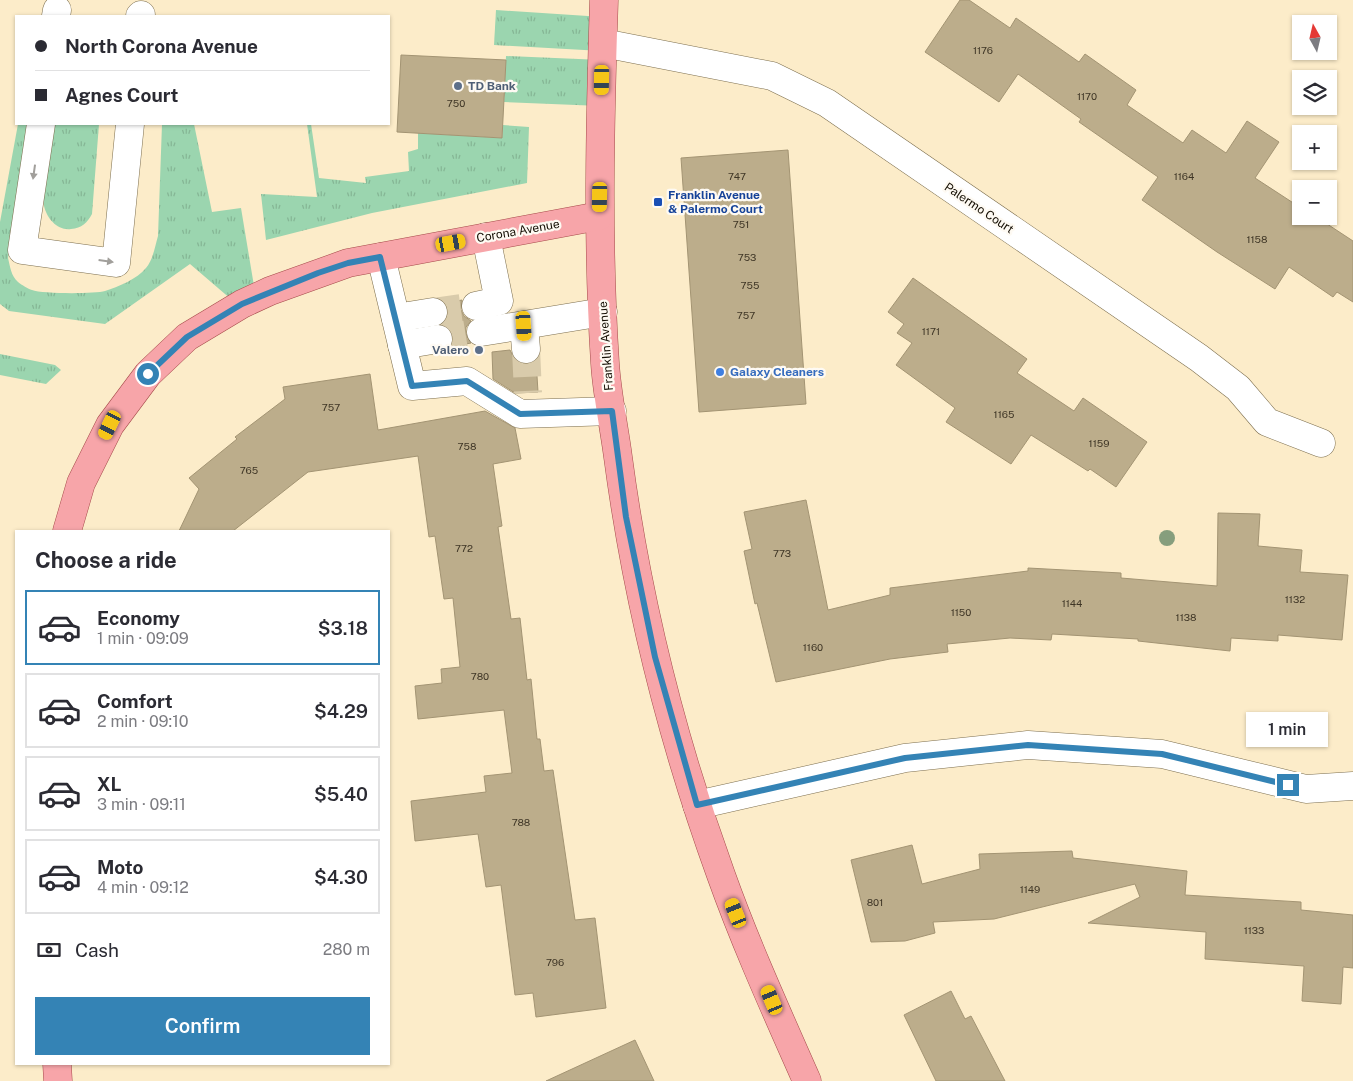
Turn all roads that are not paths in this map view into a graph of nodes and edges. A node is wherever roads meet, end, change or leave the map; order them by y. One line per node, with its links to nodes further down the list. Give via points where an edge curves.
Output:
1 (604, 0): 2 (main road, Franklin Avenue)
2 (603, 42): 5 (main road, Franklin Avenue); 14 (street, Palermo Court, via 772,76 827,103 1199,358 1238,388 1266,422)
3 (41, 125): 4 (street, one-way to 4, via 22,250 116,263)
4 (130, 125)
5 (599, 216): 6 (main road, Corona Avenue); 9 (main road, Franklin Avenue)
6 (486, 237): 7 (main road, Corona Avenue); 9 (street, via 488,303 509,334)
7 (380, 257): 10 (street); 15 (main road, Corona Avenue, via 318,273 242,304 187,337 148,374 110,425 81,484)
8 (433, 312): 10 (street)
9 (603, 312): 13 (main road, Franklin Avenue)
10 (396, 318): 12 (street)
11 (438, 339): 12 (street)
12 (402, 345): 13 (street, via 412,386 467,381 520,414 528,403)
13 (612, 411): 17 (main road, Franklin Avenue, via 626,517 657,665)
14 (1321, 443)
15 (67, 530)
16 (1353, 786): 17 (street, via 1306,789 1162,754 1028,745 905,758)
17 (697, 805): 20 (main road, Franklin Avenue, via 758,968)
18 (57, 1065): 19 (main road)
19 (58, 1081)
20 (807, 1081)

